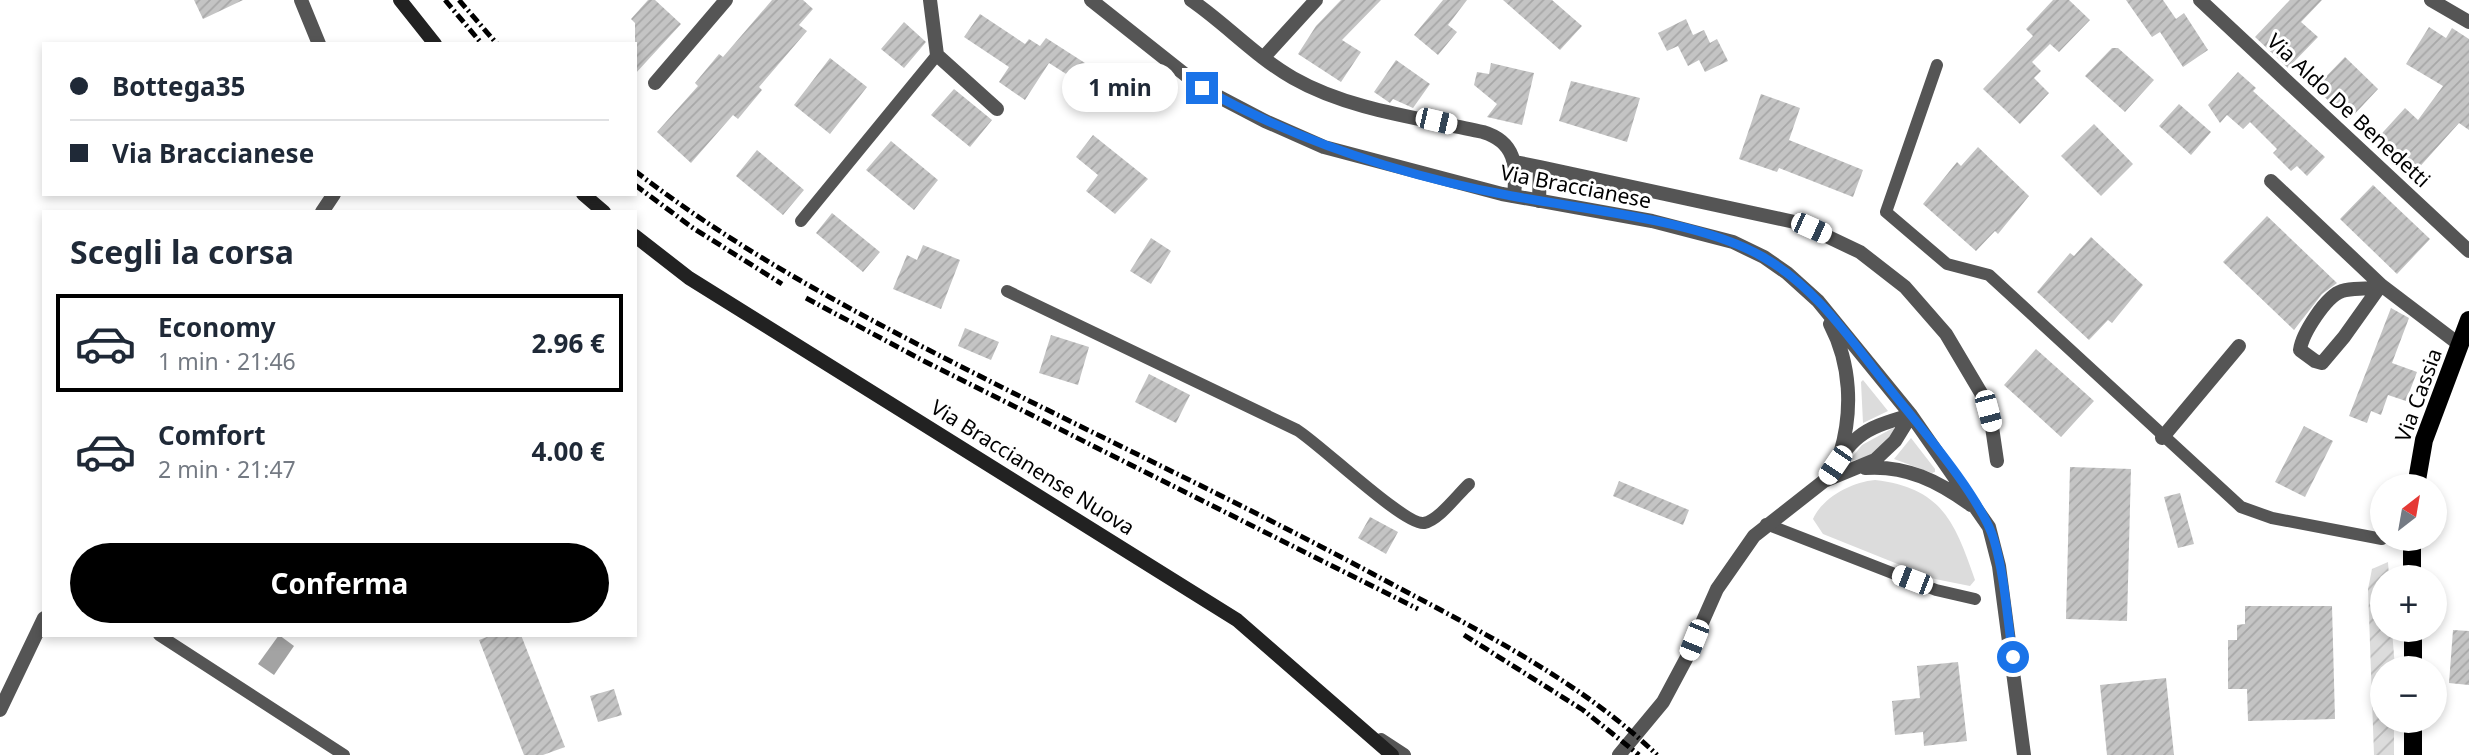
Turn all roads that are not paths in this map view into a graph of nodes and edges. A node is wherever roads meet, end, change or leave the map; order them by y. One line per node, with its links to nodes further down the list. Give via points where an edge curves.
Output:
1 (301, 0): 11 (street)
2 (400, 0): 12 (main road)
3 (726, 0): 16 (street)
4 (930, 0): 13 (street)
5 (1091, 0): 22 (street, Via Braccianese, via 1182,74 1274,126 1354,157)
6 (1191, 0): 14 (street)
7 (1316, 0): 14 (street)
8 (2200, 0): 27 (street, Via Aldo De Benedetti)
9 (2431, 0): 10 (street)
10 (2469, 22)
11 (318, 42)
12 (433, 42)
13 (937, 55): 17 (street); 25 (lane)
14 (1264, 57): 18 (street, via 1295,79 1333,95 1488,133 1507,146)
15 (1937, 65): 35 (lane, via 1886,212 1947,264 1989,275)
16 (655, 83)
17 (997, 109)
18 (1515, 162): 19 (street); 22 (street)
19 (1540, 167): 23 (street); 37 (street, via 1786,220 1826,234 1860,253 1913,294 1946,334 1981,393)
20 (2271, 181): 28 (street)
21 (585, 196): 24 (main road)
22 (1514, 196): 23 (street, Via Braccianese)
23 (1539, 201): 30 (street, Via Braccianese, via 1652,221 1733,242 1776,264)
24 (602, 210)
25 (801, 220)
26 (637, 238): 49 (main road, Via Braccianense Nuova, via 689,278 1237,620)
27 (2469, 251)
28 (2381, 285): 28 (street, via 2322,363 2303,355 2301,340 2333,296); 33 (street)
29 (1007, 291): 41 (lane, via 1297,430 1413,521 1431,520)
30 (1818, 301): 34 (street, Via Braccianese); 36 (street, via 1835,333 1847,378 1848,423)
31 (2469, 320): 33 (main road, Via Cassia)
32 (2239, 345): 35 (street)
33 (2460, 345): 39 (main road, Via Cassia, via 2424,440)
34 (1911, 415): 36 (street, via 1864,431); 38 (street, via 1886,450); 42 (street, Via Braccianese)
35 (2162, 438): 44 (lane, via 2241,508)
36 (1840, 454): 40 (street)
37 (1997, 461)
38 (1860, 468): 40 (street); 42 (street, via 1896,467 1919,474)
39 (2418, 474)
40 (1824, 481): 43 (street)
41 (1469, 484)
42 (1981, 513): 55 (street, Via Braccianese, via 1994,540 1999,566)
43 (1766, 524): 45 (lane, via 1936,590); 54 (street, via 1724,575 1662,702)
44 (2370, 536)
45 (1975, 599)
46 (42, 622): 48 (street)
47 (162, 637): 51 (lane)
48 (0, 710)
49 (1358, 725): 52 (main road, Via Braccianense Nuova); 53 (street)
50 (2413, 733): 56 (main road)
51 (344, 755)
52 (1392, 755)
53 (1404, 755)
54 (1619, 755)
55 (2024, 755)
56 (2413, 755)

